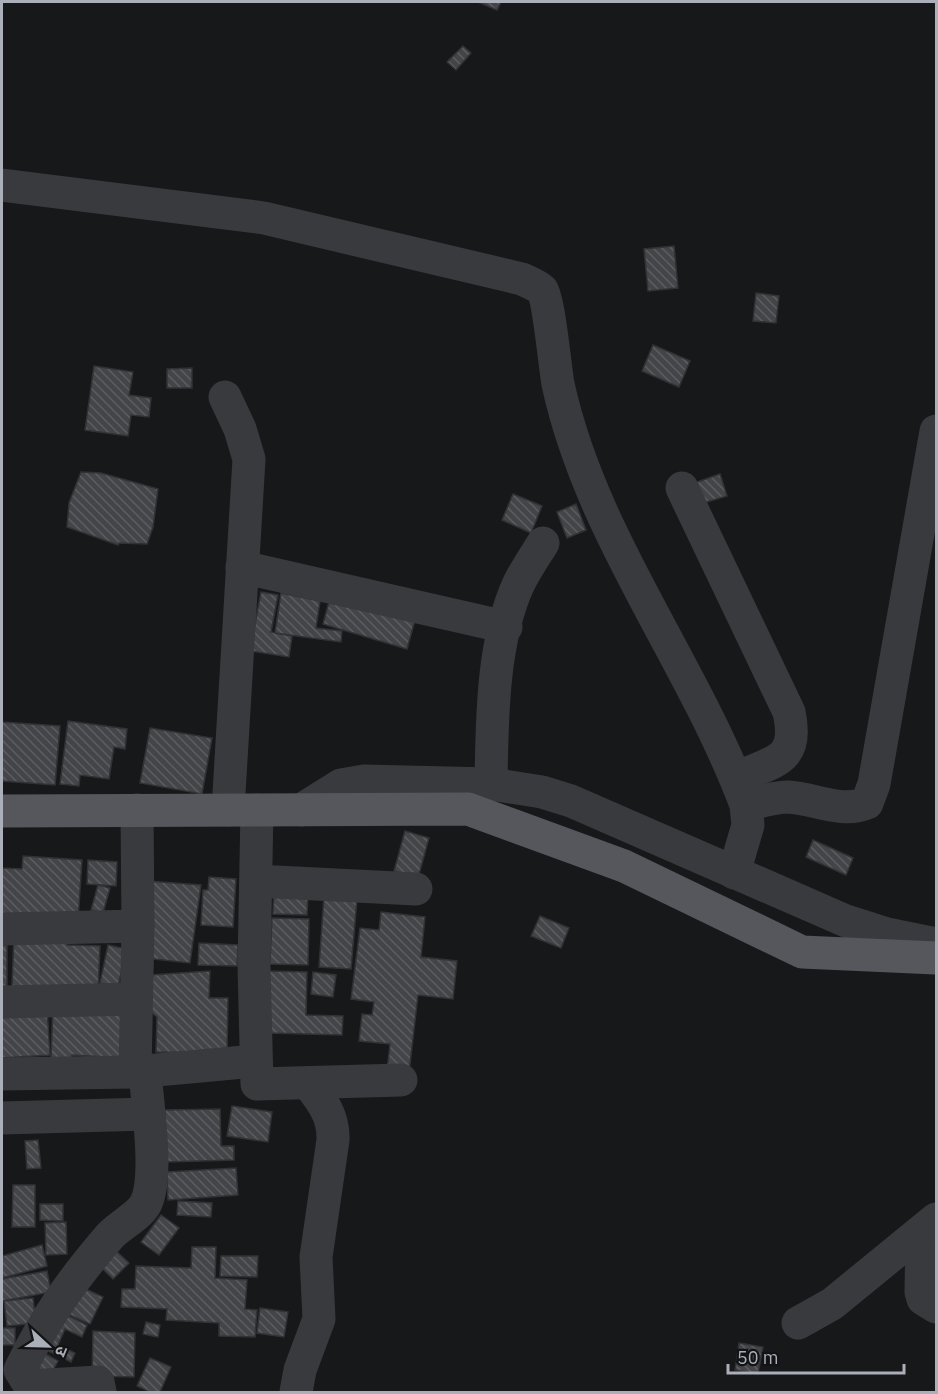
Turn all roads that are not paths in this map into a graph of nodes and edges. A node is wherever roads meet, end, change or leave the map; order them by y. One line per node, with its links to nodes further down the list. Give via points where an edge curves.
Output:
1 (2, 185): 9 (street, via 264,218 522,279 542,291 563,406 574,449 593,497 696,693)
2 (225, 397): 6 (street, via 249,459)
3 (936, 431): 9 (street, via 874,784 867,803 848,807)
4 (682, 488): 9 (street, via 789,712 792,738 788,753)
5 (543, 543): 7 (street, via 518,585)
6 (242, 567): 7 (street); 11 (street)
7 (506, 627): 8 (street, via 494,697)
8 (491, 784): 12 (street, via 364,780 341,785); 14 (street, via 571,801)
9 (741, 792): 14 (street, via 748,825)
10 (137, 810): 11 (main road); 13 (main road); 17 (street)
11 (242, 810): 12 (main road); 15 (street)
12 (301, 810): 20 (main road, via 468,809 624,866 802,952)
13 (2, 811)
14 (734, 873): 19 (street, via 846,921)
15 (256, 881): 16 (street); 23 (street)
16 (416, 890)
17 (138, 926): 18 (street); 21 (street)
18 (2, 929)
19 (936, 944)
20 (936, 958)
21 (136, 999): 22 (street); 24 (street)
22 (2, 1002)
23 (255, 1061): 24 (street); 27 (street, via 256,1084)
24 (140, 1071): 25 (street); 28 (street)
25 (2, 1074)
26 (401, 1080): 27 (street)
27 (308, 1083): 35 (street, via 334,1125 316,1257 319,1319)
28 (148, 1114): 29 (street); 33 (street, via 152,1170 146,1204 112,1234 67,1286 40,1328)
29 (2, 1118)
30 (929, 1226): 31 (street, via 921,1292 923,1299); 32 (street, via 832,1304)
31 (936, 1308)
32 (798, 1323)
33 (16, 1385): 34 (street, via 98,1382)
34 (100, 1392)
35 (296, 1392)

